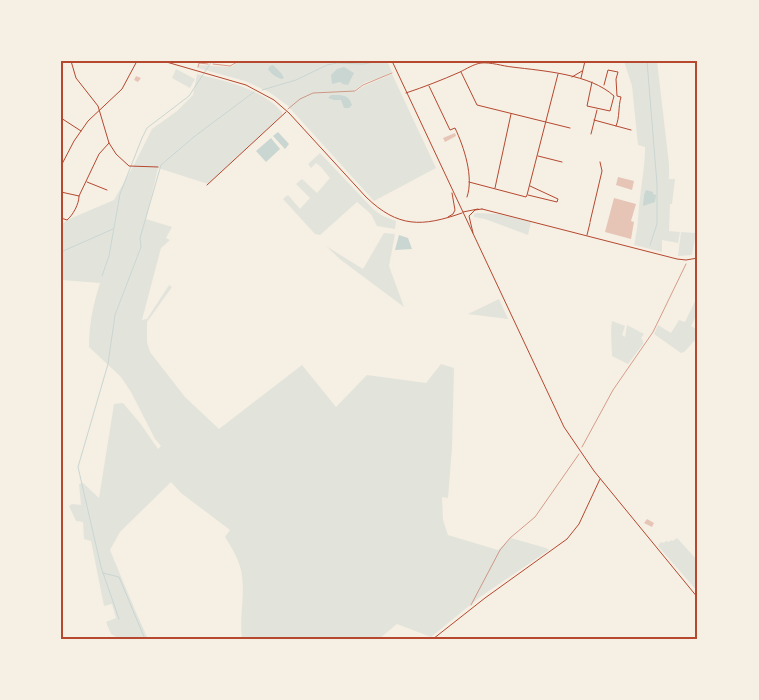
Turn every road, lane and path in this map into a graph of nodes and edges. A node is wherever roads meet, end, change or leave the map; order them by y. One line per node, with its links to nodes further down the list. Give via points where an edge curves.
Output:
1 (72, 61): 23 (street, via 76,78)
2 (137, 61): 23 (street, via 122,90)
3 (163, 61): 9 (street)
4 (239, 61): 8 (path, via 230,66)
5 (392, 61): 10 (street)
6 (585, 61): 12 (street)
7 (208, 64): 9 (path, via 199,63)
8 (213, 64)
9 (196, 70): 24 (street, via 250,87)
10 (396, 71): 19 (street); 24 (path, via 355,91 313,93)
11 (461, 71): 13 (street, via 482,63); 17 (street); 25 (street, via 477,105)
12 (582, 71): 14 (street); 15 (street)
13 (558, 74): 14 (street); 28 (street)
14 (572, 77): 15 (street)
15 (580, 79): 16 (street)
16 (592, 82): 18 (street); 22 (street, via 587,106)
17 (429, 86): 19 (street); 41 (street, via 450,130 455,128 458,135)
18 (604, 86): 20 (street); 21 (street, via 608,70 618,72)
19 (406, 93): 44 (street)
20 (614, 96): 21 (street); 22 (street, via 610,111)
21 (617, 96): 29 (street, via 621,97)
22 (597, 109): 27 (street)
23 (99, 110): 32 (street); 34 (street)
24 (288, 110): 42 (street); 54 (street, via 354,186 380,210 407,221)
25 (512, 113): 28 (street); 45 (street)
26 (61, 118): 32 (street)
27 (594, 120): 29 (street); 33 (street)
28 (546, 122): 30 (street); 35 (street)
29 (616, 126): 31 (street)
30 (570, 128)
31 (631, 130)
32 (81, 131): 38 (street)
33 (591, 134)
34 (110, 143): 39 (street, via 129,166); 40 (street, via 100,154)
35 (537, 156): 36 (street); 43 (street)
36 (562, 162)
37 (600, 162): 55 (street, via 602,171)
38 (61, 166)
39 (158, 168)
40 (87, 182): 46 (street); 48 (street)
41 (469, 182): 45 (street); 50 (street)
42 (207, 185)
43 (530, 186): 49 (street); 49 (street, via 558,199 557,202)
44 (450, 187): 52 (street); 54 (street, via 455,210)
45 (495, 189): 49 (street)
46 (107, 190)
47 (61, 192): 48 (street)
48 (79, 196): 53 (street, via 71,217 67,220)
49 (526, 196)
50 (467, 197)
51 (482, 209): 52 (street); 55 (street); 56 (street, via 469,216)
52 (462, 213): 54 (street); 56 (street)
53 (61, 218)
54 (440, 221)
55 (587, 235): 58 (street)
56 (474, 236): 59 (street, via 558,416)
57 (698, 258): 58 (street)
58 (688, 260): 59 (path, via 653,332 617,383)
59 (579, 451): 60 (street); 62 (path, via 535,517 500,550)
60 (600, 479): 61 (street); 62 (street, via 567,540)
61 (698, 598)
62 (469, 609): 63 (street)
63 (436, 636): 64 (street); 65 (street)
64 (433, 639)
65 (439, 639)

